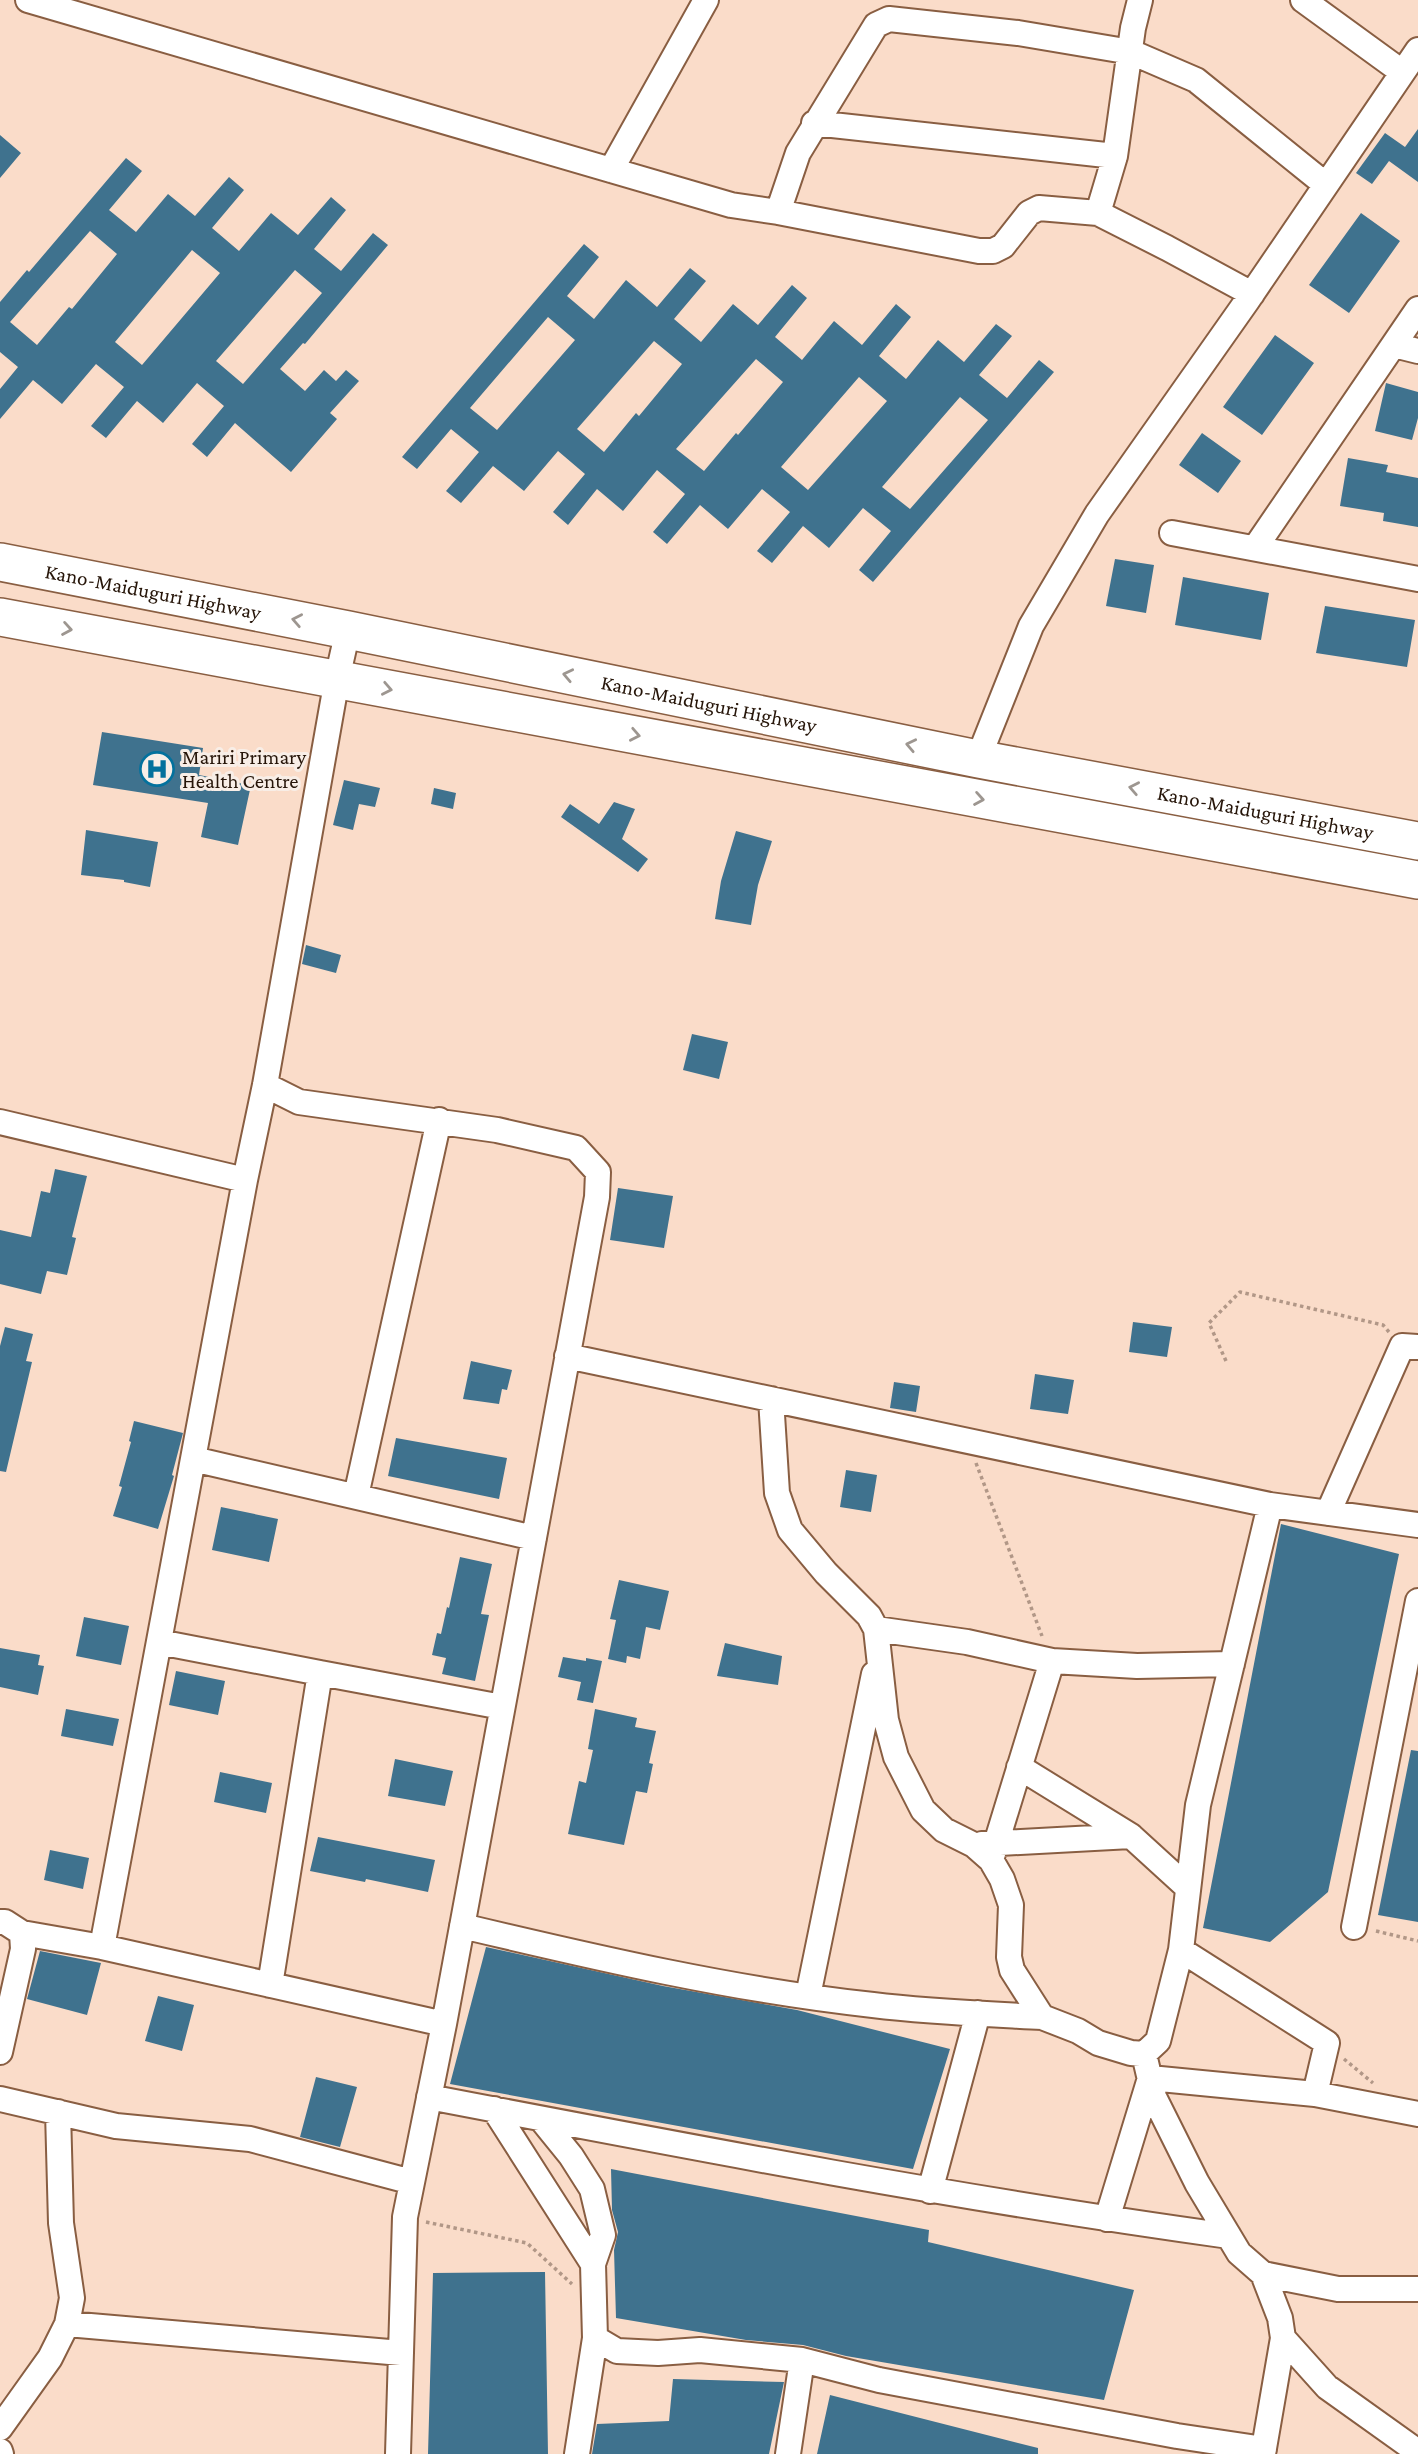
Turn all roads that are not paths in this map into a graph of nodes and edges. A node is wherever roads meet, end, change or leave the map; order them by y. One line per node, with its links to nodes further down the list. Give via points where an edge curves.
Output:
1 (28, 0): 10 (street)
2 (706, 0): 10 (street)
3 (1140, 0): 6 (street)
4 (1303, 0): 7 (street)
5 (1418, 50): 7 (street)
6 (1131, 52): 8 (street, via 1018,33 882,20); 9 (street); 11 (street, via 1196,80)
7 (1402, 72): 11 (street)
8 (814, 123): 9 (street); 12 (street, via 798,153)
9 (1115, 156): 13 (street)
10 (611, 170): 12 (street, via 731,205)
11 (1326, 185): 14 (street)
12 (778, 212): 13 (street, via 979,251 1003,246 1029,213 1039,208)
13 (1098, 213): 14 (street)
14 (1252, 294): 25 (street, via 1097,514 1031,626)
15 (1418, 309): 16 (street)
16 (1394, 345): 17 (street); 19 (street)
17 (1418, 351)
18 (1172, 533): 19 (street)
19 (1255, 548): 21 (street)
20 (0, 562): 23 (highway, Kano-Maiduguri Highway, one-way to 20)
21 (1418, 579)
22 (0, 617): 24 (highway, Kano-Maiduguri Highway, one-way to 24)
23 (348, 630): 24 (street); 25 (highway, Kano-Maiduguri Highway, one-way to 23)
24 (337, 680): 27 (highway, Kano-Maiduguri Highway, one-way to 27); 28 (street)
25 (978, 759): 26 (highway, Kano-Maiduguri Highway, one-way to 25)
26 (1418, 841)
27 (1418, 880)
28 (265, 1085): 29 (street, via 299,1102); 31 (street)
29 (439, 1120): 33 (street, via 576,1148 598,1172); 36 (street)
30 (0, 1122): 31 (street)
31 (245, 1180): 35 (street)
32 (1410, 1346): 38 (street)
33 (567, 1356): 34 (street); 40 (street)
34 (771, 1399): 37 (street); 42 (street, via 777,1493 790,1530 870,1616)
35 (193, 1460): 36 (street); 43 (street)
36 (356, 1496): 40 (street)
37 (1270, 1505): 38 (street); 45 (street)
38 (1328, 1513): 39 (street)
39 (1418, 1525)
40 (534, 1538): 47 (street)
41 (1418, 1601): 54 (street)
42 (877, 1641): 44 (street, via 967,1642); 50 (street, via 886,1720 896,1757 923,1810 944,1830); 58 (street)
43 (159, 1642): 46 (street); 55 (street)
44 (1052, 1661): 45 (street, via 1138,1666); 48 (street)
45 (1232, 1664): 51 (street, via 1198,1805)
46 (320, 1673): 47 (street); 57 (street)
47 (502, 1707): 52 (street)
48 (1019, 1767): 49 (street); 50 (street)
49 (1131, 1836): 50 (street); 51 (street)
50 (987, 1849): 60 (street, via 1011,1905 1012,1970)
51 (1188, 1888): 56 (street)
52 (462, 1926): 58 (street, via 675,1975); 61 (street)
53 (11, 1927): 55 (street); 62 (street, via 23,1949)
54 (1354, 1927)
55 (102, 1947): 57 (street)
56 (1181, 1950): 63 (street, via 1158,2041); 65 (street, via 1327,2043)
57 (270, 1985): 61 (street)
58 (808, 1996): 59 (street, via 872,2006)
59 (978, 2013): 60 (street); 73 (street)
60 (1042, 2017): 63 (street, via 1107,2046)
61 (444, 2024): 66 (street)
62 (0, 2052)
63 (1144, 2053): 64 (street)
64 (1150, 2078): 65 (street); 74 (street); 75 (street, via 1170,2132)
65 (1315, 2094): 70 (street)
66 (429, 2097): 68 (street); 72 (street)
67 (0, 2099): 69 (street)
68 (494, 2109): 71 (street); 76 (street)
69 (58, 2112): 72 (street, via 116,2126 250,2139); 79 (street, via 61,2223 72,2298)
70 (1418, 2114)
71 (541, 2119): 73 (street); 76 (street, via 593,2189 603,2235)
72 (412, 2182): 82 (street, via 404,2217)
73 (930, 2190): 74 (street)
74 (1107, 2220): 75 (street)
75 (1228, 2236): 77 (street)
76 (593, 2264): 80 (street)
77 (1263, 2274): 78 (street, via 1338,2289); 81 (street)
78 (1418, 2289)
79 (67, 2324): 82 (street); 84 (street, via 50,2358)
80 (595, 2338): 83 (street, via 617,2351 701,2350); 88 (street)
81 (1283, 2339): 85 (street); 86 (street, via 1326,2387)
82 (401, 2353): 87 (street)
83 (802, 2360): 85 (street, via 879,2380); 89 (street)
84 (0, 2428)
85 (1263, 2451)
86 (1418, 2452)
87 (398, 2454)
88 (577, 2454)
89 (788, 2454)

